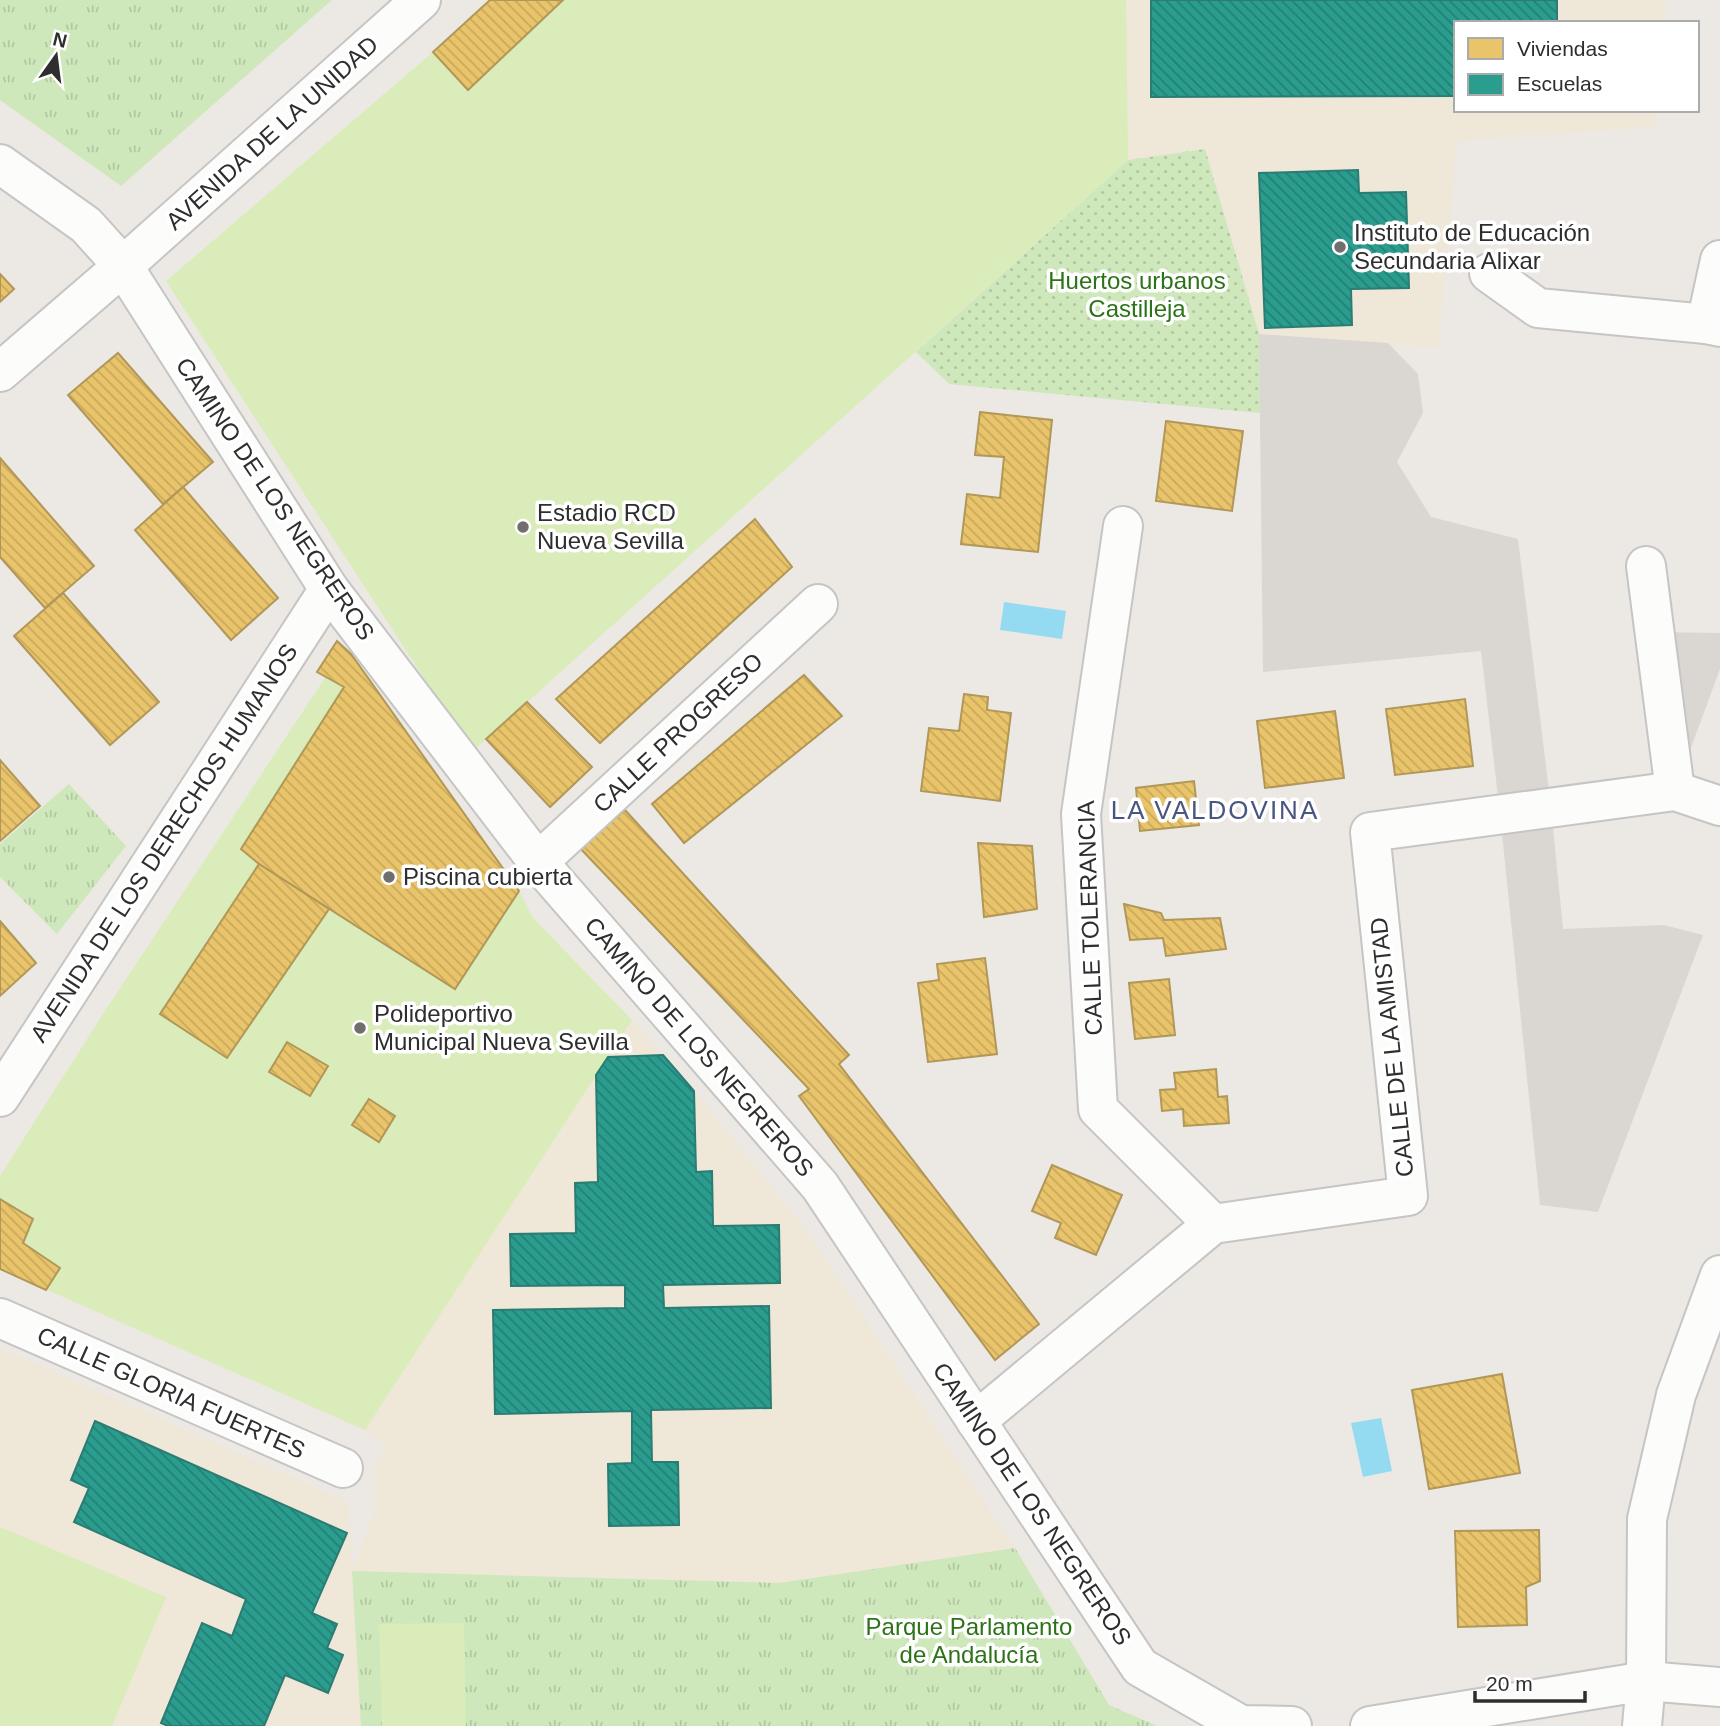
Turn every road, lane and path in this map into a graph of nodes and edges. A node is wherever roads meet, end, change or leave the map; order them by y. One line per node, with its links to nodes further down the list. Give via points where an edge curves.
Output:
1 (421, 0): 4 (street, AVENIDA DE LA UNIDAD)
2 (0, 164): 4 (street, CAMINO DE LOS NEGREROS, via 86,225)
3 (1720, 260): 6 (street)
4 (123, 266): 7 (street, AVENIDA DE LA UNIDAD); 10 (street, CAMINO DE LOS NEGREROS)
5 (1489, 273): 6 (street, via 1538,308)
6 (1713, 326)
7 (0, 372)
8 (1123, 526): 16 (street, CALLE TOLERANCIA, via 1081,814 1098,1109)
9 (1646, 566): 12 (street)
10 (329, 589): 14 (street, CAMINO DE LOS NEGREROS); 15 (street, AVENIDA DE LOS DERECHOS HUMANOS)
11 (818, 604): 14 (street, CALLE PROGRESO)
12 (1675, 791): 13 (street, CALLE DE LA AMISTAD); 16 (street, CALLE DE LA AMISTAD, via 1370,832 1408,1196)
13 (1720, 806)
14 (538, 862): 19 (street, CAMINO DE LOS NEGREROS, via 820,1186)
15 (0, 1097)
16 (1213, 1224): 19 (street)
17 (1720, 1275): 21 (street, via 1676,1395 1647,1519)
18 (0, 1318): 20 (street, CALLE GLORIA FUERTES)
19 (976, 1421): 23 (street, CAMINO DE LOS NEGREROS, via 1140,1667 1241,1726)
20 (343, 1468)
21 (1646, 1681): 22 (street); 24 (street); 25 (street)
22 (1720, 1687)
23 (1292, 1726)
24 (1370, 1726)
25 (1642, 1726)

